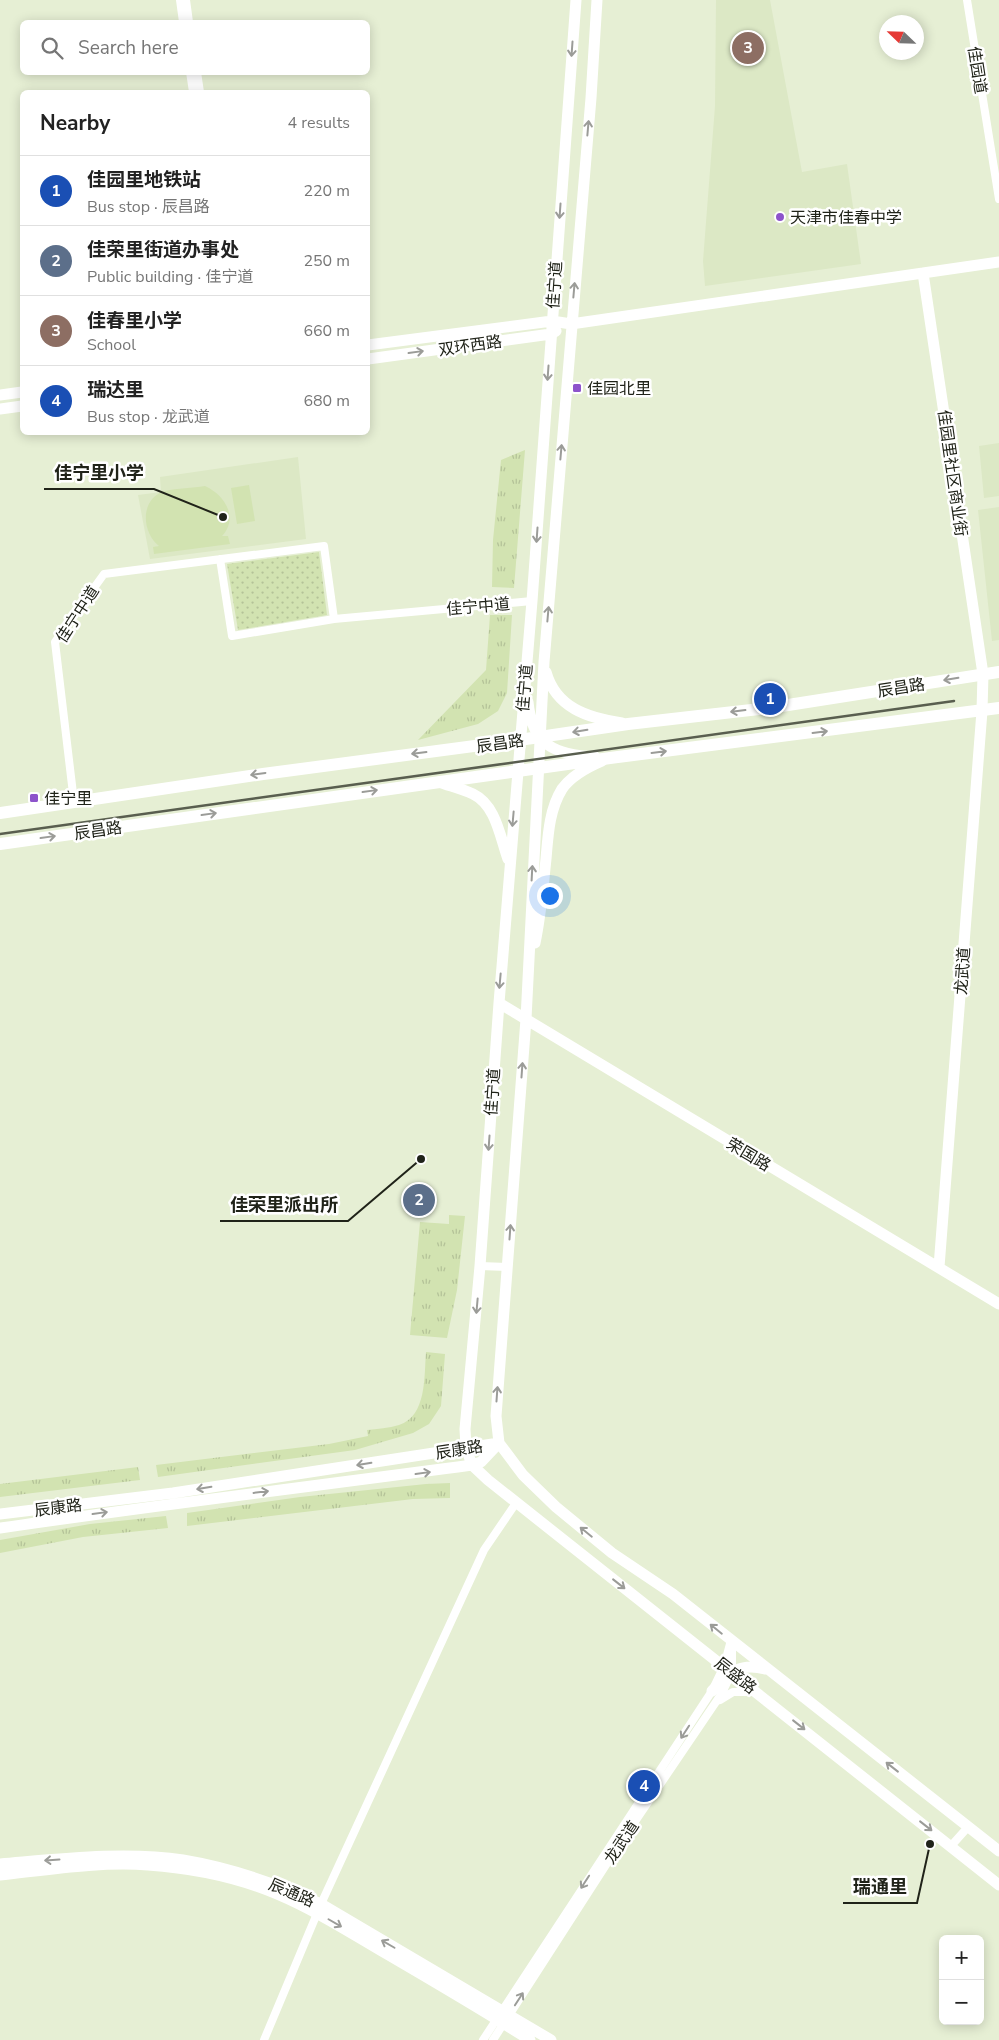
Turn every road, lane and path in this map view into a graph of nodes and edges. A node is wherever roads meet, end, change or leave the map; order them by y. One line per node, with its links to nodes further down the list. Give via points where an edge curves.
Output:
1 (180, 0): 6 (street)
2 (186, 0): 7 (street)
3 (576, 0): 15 (main road, 佳宁道, one-way to 15)
4 (597, 0): 16 (main road, 佳宁道, one-way to 4)
5 (967, 0): 12 (street, 佳园道)
6 (183, 20)
7 (189, 20)
8 (190, 75): 10 (street)
9 (197, 75): 11 (street)
10 (193, 90)
11 (200, 90)
12 (999, 199)
13 (999, 262): 14 (main road)
14 (923, 273): 16 (main road); 29 (main road, 佳园里社区商业街)
15 (552, 320): 16 (main road); 17 (main road, 佳宁道); 18 (main road)
16 (571, 324): 17 (main road, 双环西路); 27 (main road, 佳宁道, one-way to 16)
17 (551, 334): 19 (main road, 双环西路, one-way to 17); 25 (main road, 佳宁道, one-way to 25)
18 (370, 345)
19 (370, 359)
20 (20, 392): 21 (main road)
21 (0, 396)
22 (20, 406): 23 (main road)
23 (0, 409)
24 (220, 559): 26 (street, 佳宁中道, via 324,546); 26 (street, 佳宁中道, via 232,636); 40 (street, 佳宁中道, via 104,574 55,642)
25 (532, 601): 26 (street, 佳宁中道); 30 (main road, 佳宁道)
26 (334, 619)
27 (544, 662): 33 (main road, via 549,681 564,703 592,717); 34 (main road, 佳宁道)
28 (999, 672): 29 (main road, 辰昌路)
29 (983, 674): 32 (main road, 龙武道); 33 (main road, 辰昌路, one-way to 33, via 769,708)
30 (526, 675): 34 (main road, via 530,720); 35 (main road, 佳宁道)
31 (999, 708): 32 (main road, 辰昌路)
32 (982, 711): 36 (main road, 辰昌路, one-way to 32); 49 (main road, 龙武道)
33 (628, 724): 34 (main road, 辰昌路, one-way to 34)
34 (540, 737): 35 (main road, 辰昌路); 36 (main road, via 562,752); 37 (main road, 佳宁道)
35 (519, 740): 38 (main road, 佳宁道); 40 (main road, 辰昌路, one-way to 40)
36 (610, 758): 37 (main road, 辰昌路); 44 (main road, via 576,776 563,788 558,799 549,829 539,923)
37 (538, 768): 38 (main road, 辰昌路); 44 (main road, 佳宁道, one-way to 37)
38 (517, 771): 39 (main road, 辰昌路); 43 (main road, 佳宁道, one-way to 43)
39 (438, 781): 42 (main road, 辰昌路, one-way to 39); 43 (main road, via 473,794 484,802 497,825)
40 (74, 802): 41 (main road, 辰昌路)
41 (0, 813)
42 (0, 844)
43 (510, 863): 45 (main road, 佳宁道, one-way to 45)
44 (528, 966): 46 (main road, 佳宁道)
45 (499, 1003): 46 (main road, 荣国路); 47 (main road, 佳宁道, one-way to 47)
46 (526, 1019): 48 (main road, 佳宁道, one-way to 46); 49 (main road, 荣国路)
47 (480, 1266): 48 (street); 52 (main road, 佳宁道, one-way to 52)
48 (507, 1267): 51 (main road, 佳宁道, one-way to 48, via 496,1416)
49 (939, 1267): 50 (main road, 荣国路)
50 (999, 1304)
51 (499, 1443): 52 (main road, 辰康路); 53 (main road, 辰康路, via 481,1462); 57 (main road, 辰盛路, one-way to 51, via 673,1594 612,1553 556,1507 523,1475)
52 (466, 1448): 53 (main road, 佳宁道); 55 (main road, 辰康路, one-way to 55, via 183,1491)
53 (472, 1465): 54 (main road, 辰盛路); 56 (main road, 辰康路, one-way to 53)
54 (516, 1503): 58 (main road, 辰盛路, one-way to 58); 69 (street, via 484,1550)
55 (0, 1514)
56 (0, 1528)
57 (731, 1640): 58 (street, 龙武道, via 734,1648); 59 (main road, 辰盛路)
58 (728, 1669): 59 (main road, via 750,1666); 60 (main road); 61 (main road, 辰盛路); 62 (street, 龙武道)
59 (769, 1670): 63 (main road, 辰盛路, one-way to 59)
60 (712, 1692): 70 (street, one-way to 70)
61 (761, 1694): 62 (street, via 746,1690 733,1692); 64 (main road, 辰盛路, one-way to 64)
62 (714, 1705): 70 (street, 龙武道, one-way to 62)
63 (968, 1827): 64 (street); 65 (main road, 辰盛路)
64 (951, 1846): 68 (main road, 辰盛路)
65 (999, 1851)
66 (0, 1864): 69 (main road, 辰通路, one-way to 66, via 289,1889 184,1860 138,1856)
67 (0, 1876): 69 (main road, 辰通路, via 62,1868 163,1866 216,1874)
68 (999, 1885)
69 (319, 1909): 70 (main road, 辰通路); 71 (street)
70 (503, 2017): 72 (street); 73 (street, 龙武道); 74 (main road, 辰通路); 75 (main road, 辰通路)
71 (264, 2040)
72 (483, 2040)
73 (493, 2040)
74 (530, 2040)
75 (551, 2040)

